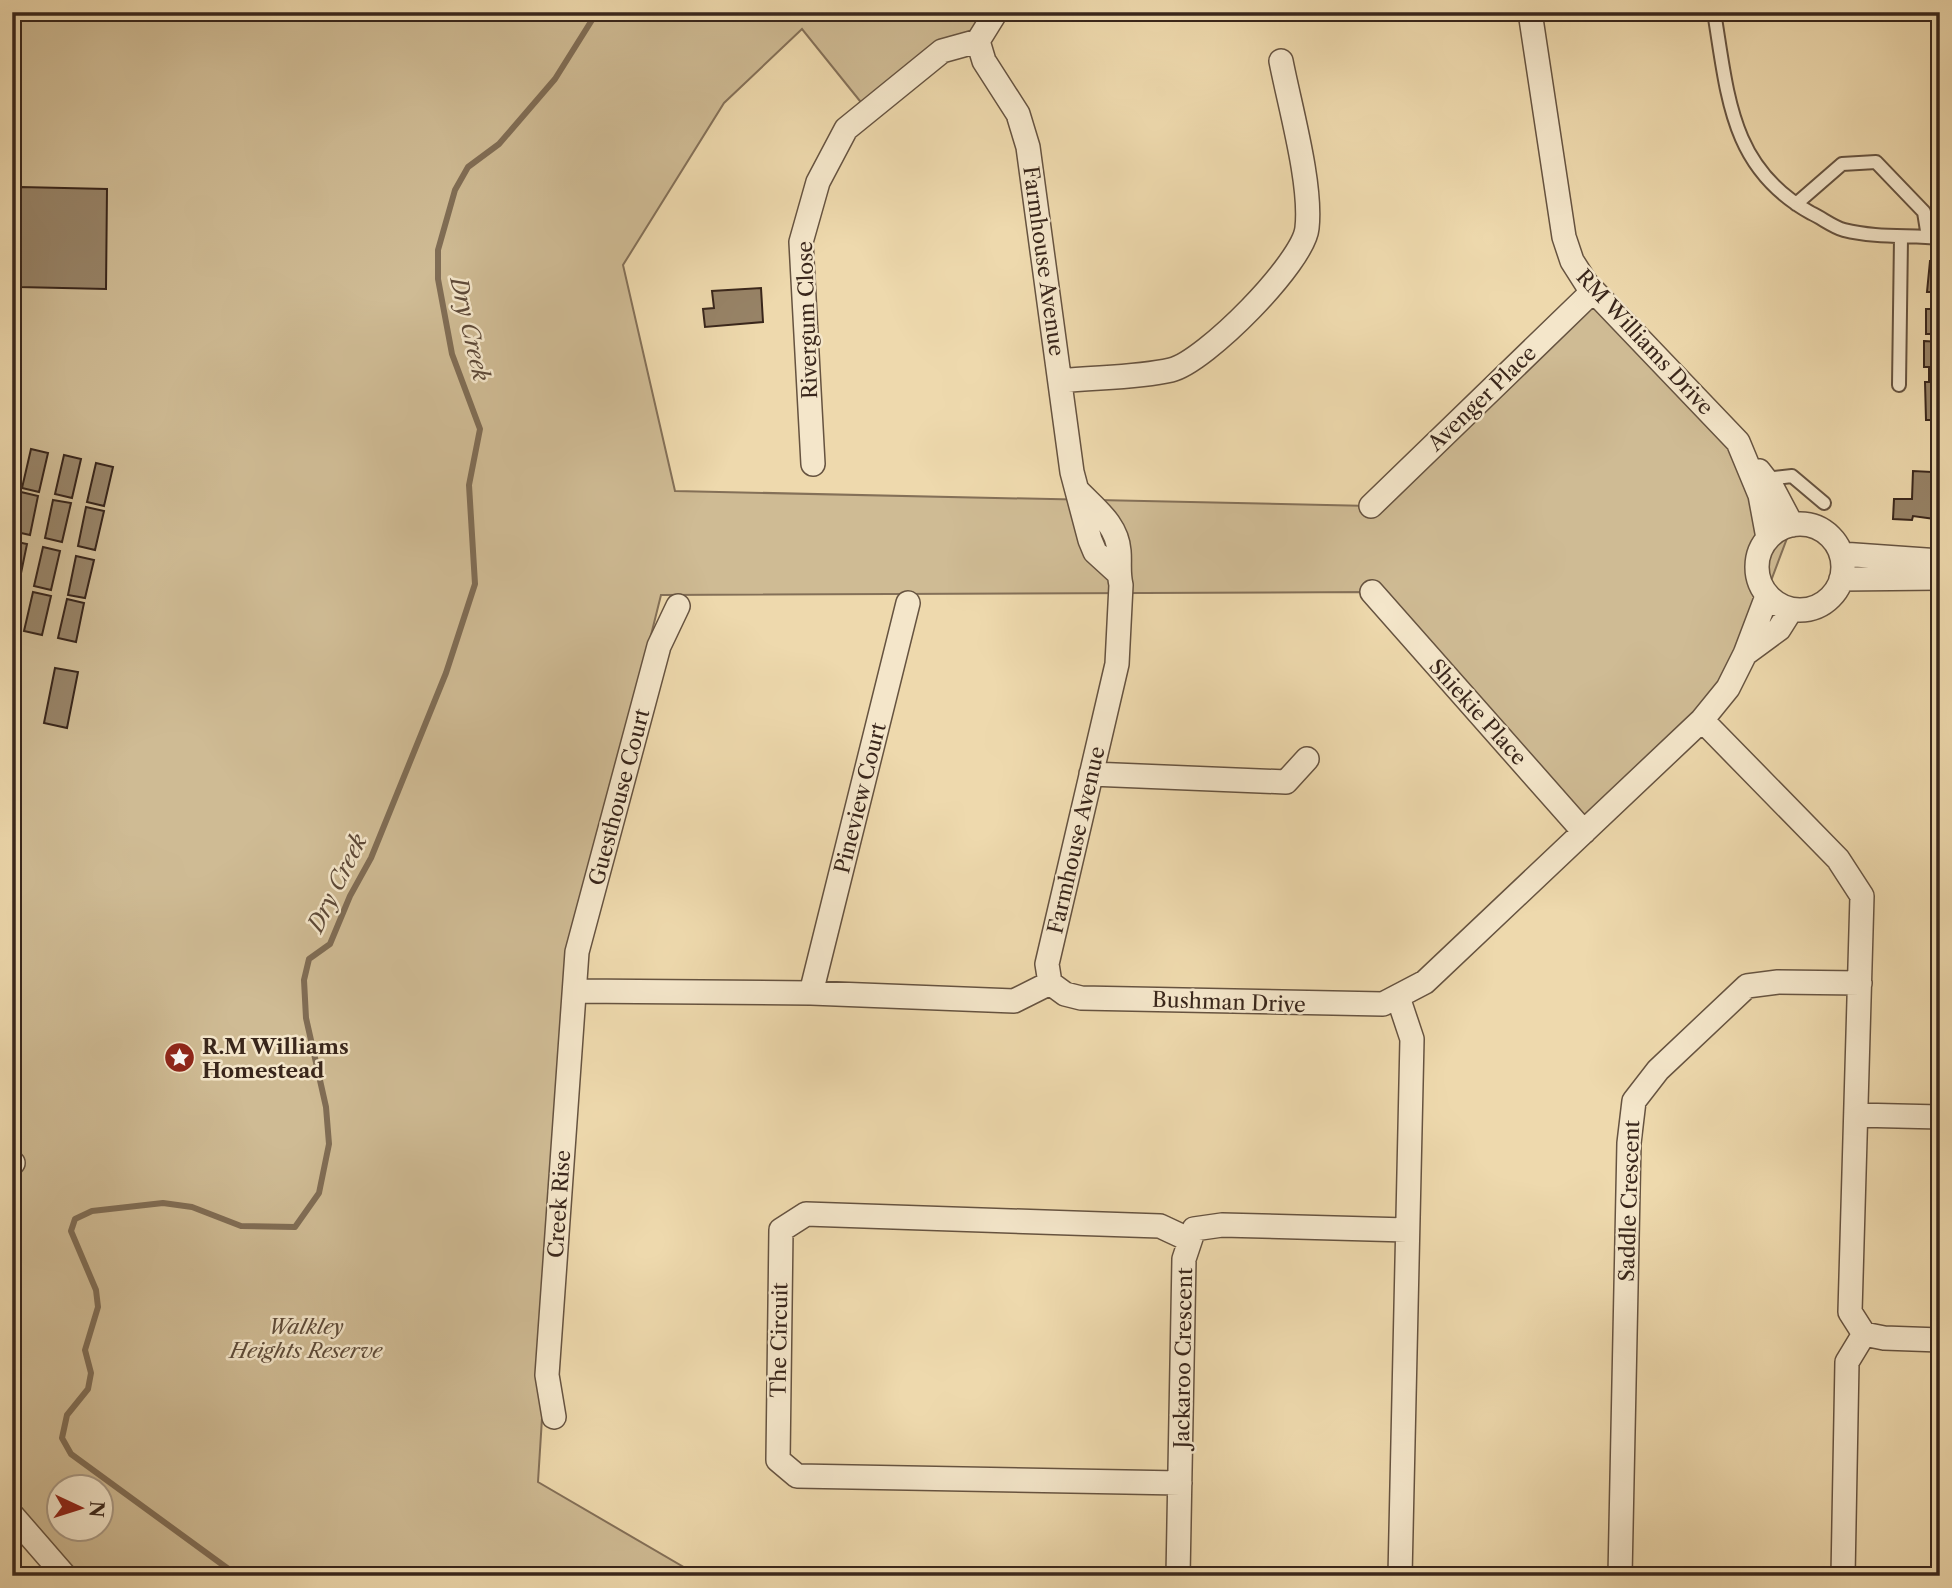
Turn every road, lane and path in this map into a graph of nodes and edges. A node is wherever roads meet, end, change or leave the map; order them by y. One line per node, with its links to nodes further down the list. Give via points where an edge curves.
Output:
1 (996, 12): 4 (street)
2 (1530, 12): 9 (street, RM Williams Drive, via 1564,237 1572,261)
3 (1714, 12): 6 (lane, via 1737,134 1758,171)
4 (978, 41): 10 (street, Farmhouse Avenue, via 984,61 1018,114 1028,147); 13 (street, Rivergum Close, via 942,51 846,130 818,182 801,242)
5 (1281, 61): 10 (street, via 1308,201 1307,231 1295,260 1208,351 1173,370)
6 (1796, 204): 7 (lane, via 1842,164 1876,162 1924,212); 8 (lane, via 1842,230)
7 (1934, 237): 8 (lane)
8 (1901, 238): 11 (lane)
9 (1593, 290): 12 (street, RM Williams Drive); 16 (street, Avenger Place)
10 (1060, 381): 31 (street, Farmhouse Avenue, via 1078,491 1094,549 1118,573 1121,585 1117,664)
11 (1899, 385)
12 (1746, 455): 14 (street, RM Williams Drive); 18 (street, RM Williams Drive)
13 (813, 464)
14 (1766, 478): 15 (lane, via 1792,476); 17 (street, RM Williams Drive)
15 (1824, 503)
16 (1371, 506)
17 (1792, 525): 18 (street); 19 (street, via 1814,526 1825,532)
18 (1768, 538): 24 (street, via 1757,565 1761,587)
19 (1841, 554): 20 (street); 22 (street)
20 (1940, 561)
21 (1940, 578): 22 (street)
22 (1841, 579): 27 (street, via 1834,594 1819,607)
23 (1372, 592): 32 (street, Shiekie Place)
24 (1768, 596): 27 (street); 28 (street, Bushman Drive)
25 (908, 603): 36 (street, Pineview Court)
26 (678, 606): 35 (street, Guesthouse Court, via 659,646 577,952)
27 (1791, 610): 28 (street, Bushman Drive, via 1779,629)
28 (1745, 654): 29 (street, Bushman Drive, via 1728,688)
29 (1702, 720): 32 (street, Bushman Drive); 34 (street, via 1838,859 1863,896)
30 (1307, 759): 31 (street, via 1286,782)
31 (1091, 774): 33 (street, Farmhouse Avenue, via 1047,964)
32 (1584, 832): 37 (street, Bushman Drive, via 1425,982)
33 (1050, 983): 36 (street, via 1014,1001); 37 (street, Bushman Drive, via 1081,998 1347,1006 1382,1004)
34 (1860, 983): 38 (street); 50 (street, Saddle Crescent, via 1748,986 1658,1070 1634,1101 1629,1143)
35 (575, 991): 36 (street); 44 (street, Creek Rise, via 547,1375)
36 (811, 993)
37 (1398, 997): 40 (street, via 1412,1039)
38 (1856, 1115): 39 (street); 42 (street, via 1850,1312)
39 (1940, 1117)
40 (1407, 1230): 41 (street, Jackaroo Crescent, via 1222,1225 1194,1229); 49 (street)
41 (1190, 1240): 45 (street, Jackaroo Crescent, via 1184,1259); 45 (street, The Circuit, via 1160,1226 806,1214 781,1230 778,1460 797,1476)
42 (1864, 1334): 43 (street); 51 (street, via 1847,1362)
43 (1940, 1340)
44 (554, 1417)
45 (1180, 1483): 48 (street, Jackaroo Crescent)
46 (12, 1515): 47 (street)
47 (65, 1576)
48 (1178, 1576)
49 (1400, 1576)
50 (1620, 1576)
51 (1843, 1576)

